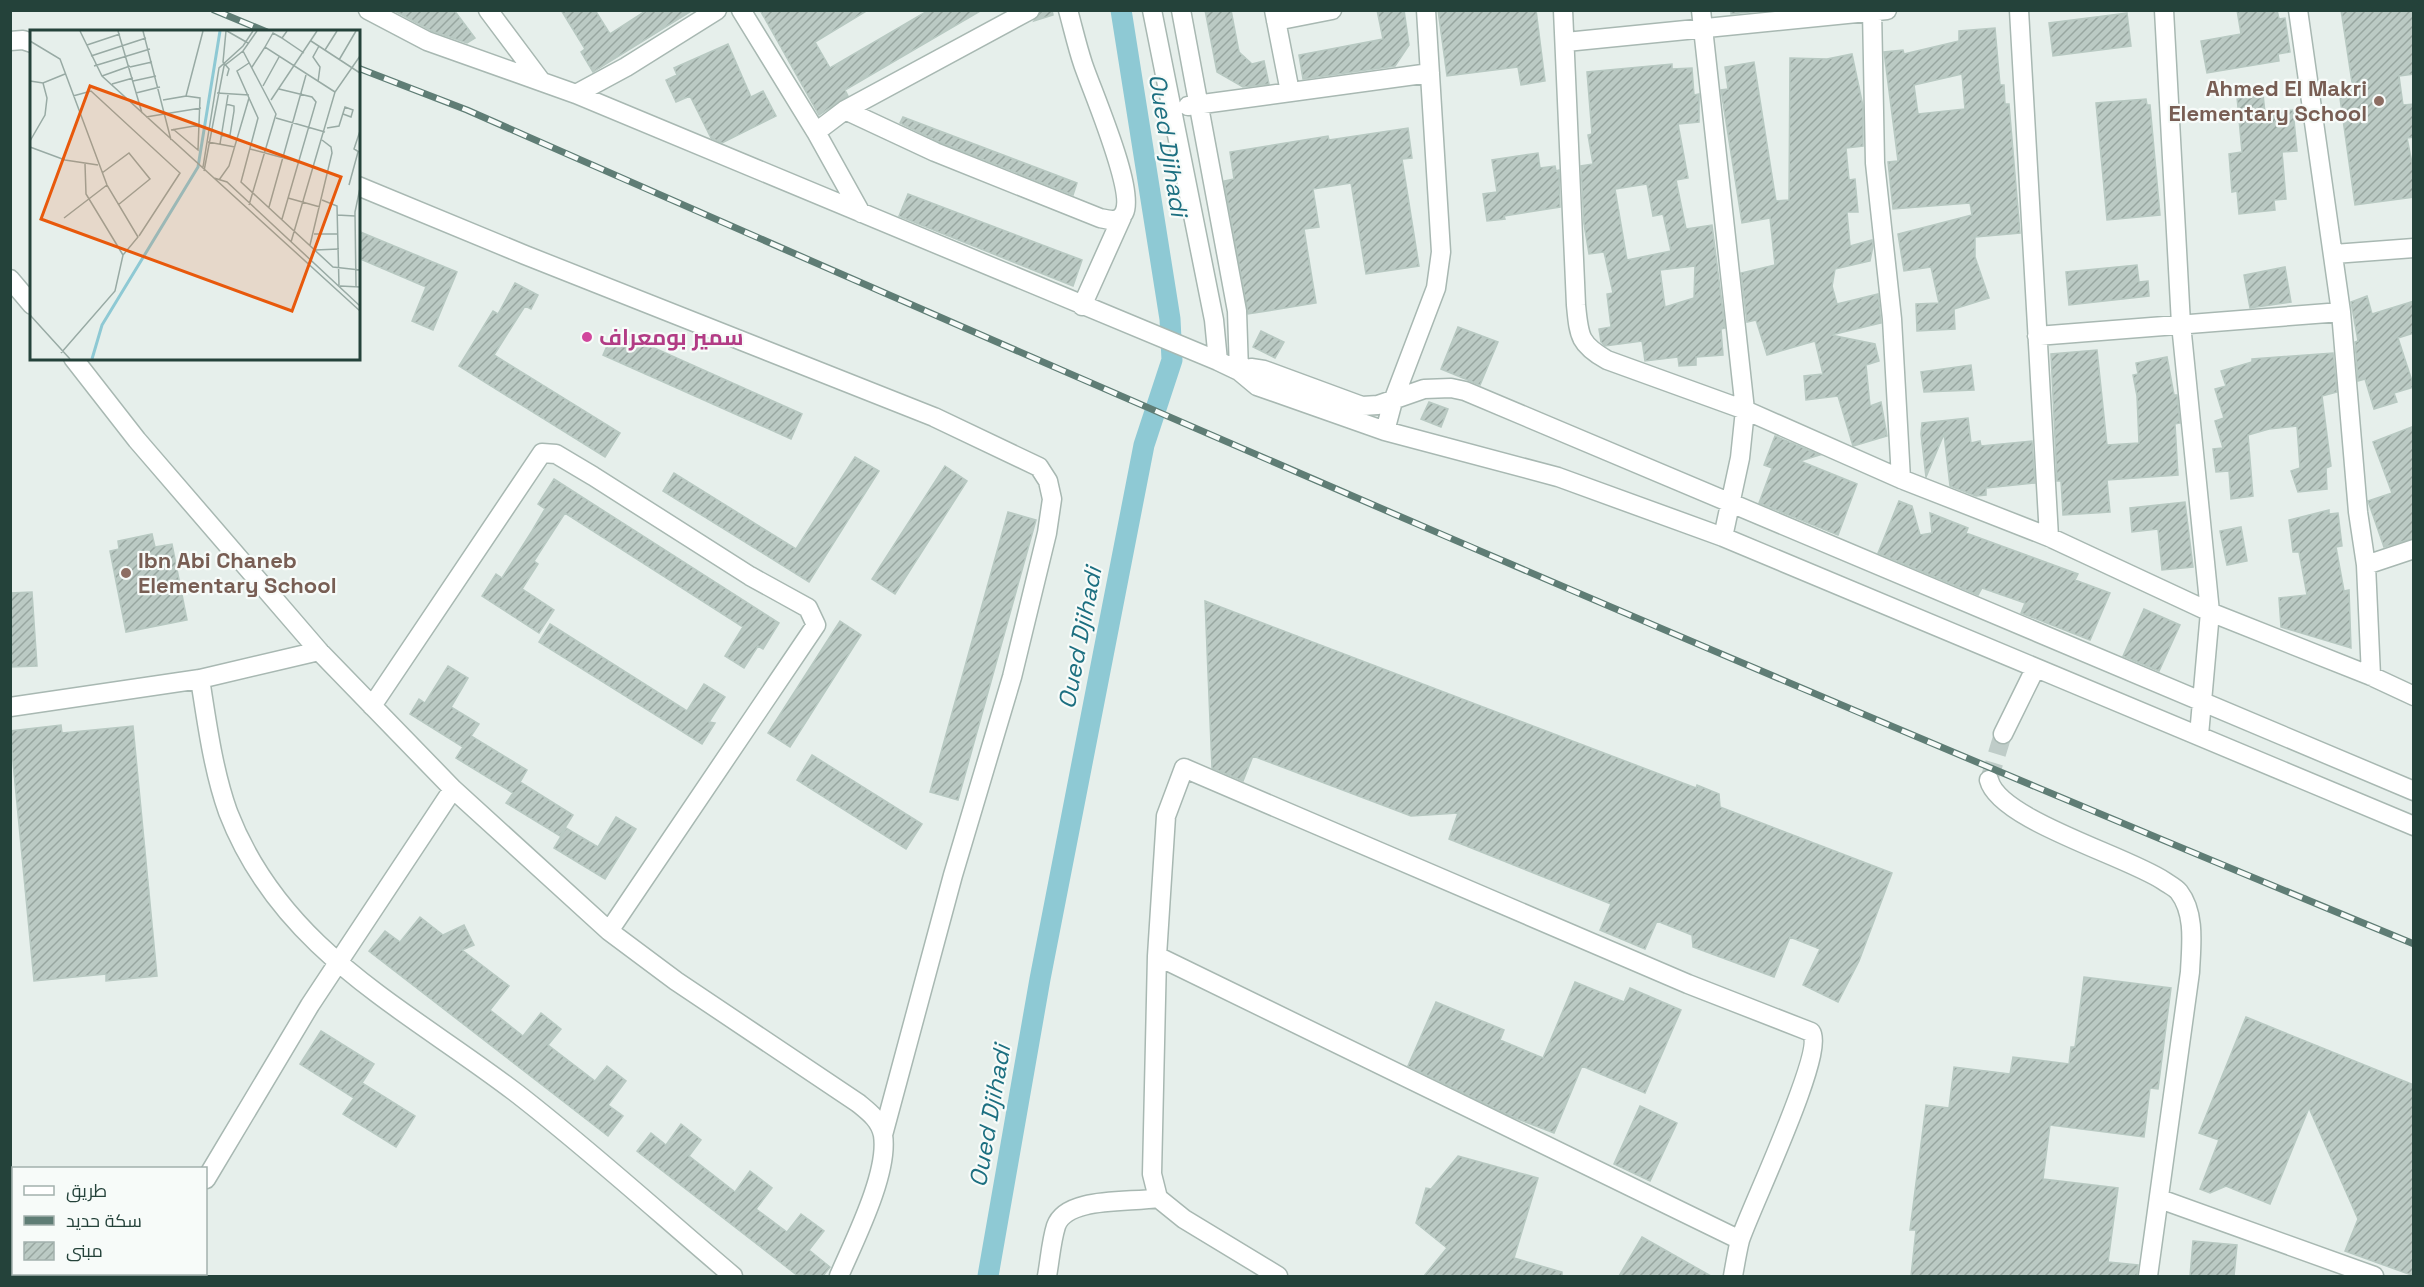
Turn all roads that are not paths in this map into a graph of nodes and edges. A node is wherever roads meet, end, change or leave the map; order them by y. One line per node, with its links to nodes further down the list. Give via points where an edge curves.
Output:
1 (368, 10): 22 (street, via 427,40)
2 (488, 10): 22 (street)
3 (717, 10): 24 (street)
4 (741, 10): 28 (street)
5 (1030, 10): 27 (street)
6 (1068, 10): 31 (street, via 1122,174 1126,210)
7 (1152, 10): 26 (street)
8 (1181, 10): 25 (street)
9 (1332, 10): 16 (street)
10 (1426, 10): 21 (street)
11 (1563, 10): 20 (street)
12 (2019, 10): 39 (street)
13 (2164, 10): 38 (street)
14 (2298, 10): 33 (street)
15 (1877, 11): 17 (street); 46 (street, via 1875,163 1892,319)
16 (1275, 16): 23 (street)
17 (1701, 19): 20 (street); 44 (street)
18 (10, 41): 19 (street)
19 (30, 42)
20 (1566, 42): 44 (street, via 1575,291 1582,340 1587,348 1607,360)
21 (1430, 73): 23 (street); 43 (street, via 1440,252 1436,288)
22 (541, 81): 24 (street)
23 (1290, 92): 25 (street)
24 (576, 94): 30 (street)
25 (1197, 105): 26 (street); 42 (street, via 1237,311)
26 (1171, 109): 41 (street, via 1212,306)
27 (844, 110): 28 (street); 31 (street, via 1015,186 1100,218 1113,221)
28 (816, 132): 30 (street)
29 (360, 187): 70 (street, via 934,417 1039,467 1048,481 1052,499 1047,533 1012,676 952,875)
30 (861, 213): 36 (street)
31 (1122, 217): 36 (street)
32 (2414, 248): 33 (street)
33 (2334, 254): 37 (street)
34 (10, 279): 35 (street)
35 (30, 303)
36 (1082, 306): 41 (street)
37 (2341, 312): 38 (street); 51 (street)
38 (2181, 324): 39 (street); 52 (street)
39 (2037, 336): 49 (street)
40 (76, 360): 53 (street, via 137,440)
41 (1218, 361): 42 (street)
42 (1239, 371): 43 (street, via 1264,370 1362,406); 45 (street, via 1257,386)
43 (1393, 401): 45 (street); 47 (street, via 1424,389 1465,391)
44 (1745, 410): 46 (street); 47 (street)
45 (1385, 431): 48 (street, via 1558,477)
46 (1901, 479): 49 (street)
47 (1732, 503): 48 (street); 58 (street)
48 (1724, 537): 54 (street)
49 (2049, 537): 52 (street)
50 (2414, 549): 51 (street)
51 (2366, 565): 55 (street)
52 (2210, 612): 55 (street); 58 (street)
53 (319, 651): 56 (street); 59 (street)
54 (2035, 669): 61 (street); 62 (street)
55 (2371, 676): 57 (street)
56 (200, 679): 60 (street); 69 (street, via 210,744 228,811 250,858 278,902)
57 (2414, 696)
58 (2204, 702): 62 (street); 65 (street)
59 (372, 706): 64 (street); 67 (street, via 542,453 556,454 808,608 816,625)
60 (10, 707)
61 (2003, 734)
62 (2199, 735): 66 (street)
63 (1989, 780): 73 (street, via 2001,800 2032,820 2146,869 2179,892 2191,923 2190,972)
64 (453, 789): 67 (street); 69 (street)
65 (2414, 791)
66 (2414, 826)
67 (609, 931): 70 (street, via 676,981 858,1103 877,1119)
68 (1157, 956): 72 (street, via 1152,1174); 74 (street); 74 (street, via 1166,816 1184,768 1688,984 1811,1032 1814,1046 1803,1085)
69 (337, 964): 71 (street); 75 (street, via 516,1093)
70 (883, 1135): 76 (street, via 881,1167)
71 (207, 1177)
72 (1158, 1198): 77 (street, via 1082,1205 1064,1213 1056,1225); 78 (street, via 1184,1219)
73 (2160, 1199): 80 (street); 81 (street)
74 (1740, 1240): 79 (street)
75 (733, 1276)
76 (839, 1276)
77 (1047, 1276)
78 (1278, 1276)
79 (1732, 1276)
80 (2148, 1276)
81 (2374, 1276)

